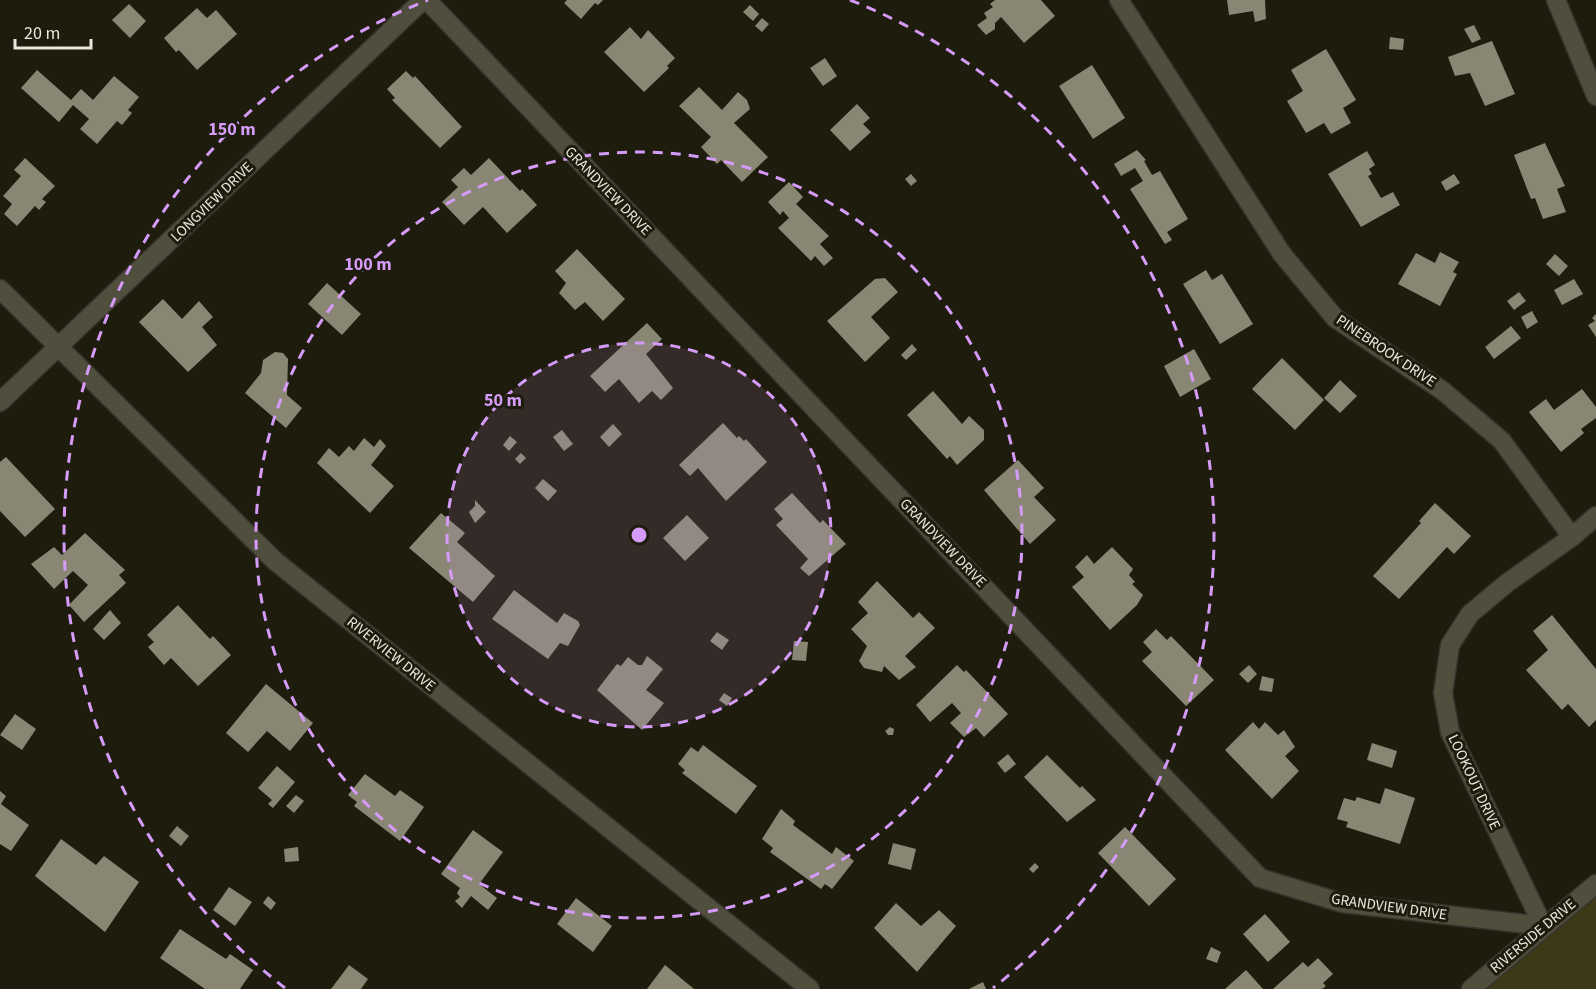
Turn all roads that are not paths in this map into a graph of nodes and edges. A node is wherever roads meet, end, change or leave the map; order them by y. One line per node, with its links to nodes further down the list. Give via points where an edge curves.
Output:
1 (425, 0): 6 (street, LONGVIEW DRIVE); 11 (street, GRANDVIEW DRIVE, via 1260,878 1342,903)
2 (1119, 0): 9 (street, PINEBROOK DRIVE, via 1282,254 1335,318 1443,391 1502,441)
3 (1556, 0): 4 (street)
4 (1596, 96)
5 (0, 289): 6 (street, RIVERVIEW DRIVE)
6 (60, 346): 7 (street, LONGVIEW DRIVE); 12 (street, RIVERVIEW DRIVE, via 275,561)
7 (0, 402)
8 (1596, 516): 9 (street, LOOKOUT DRIVE)
9 (1572, 537): 11 (street, LOOKOUT DRIVE, via 1470,614 1450,645 1443,693 1450,732)
10 (1596, 884): 11 (street, RIVERSIDE DRIVE)
11 (1544, 927): 13 (street, RIVERSIDE DRIVE)
12 (810, 989)
13 (1471, 989)

